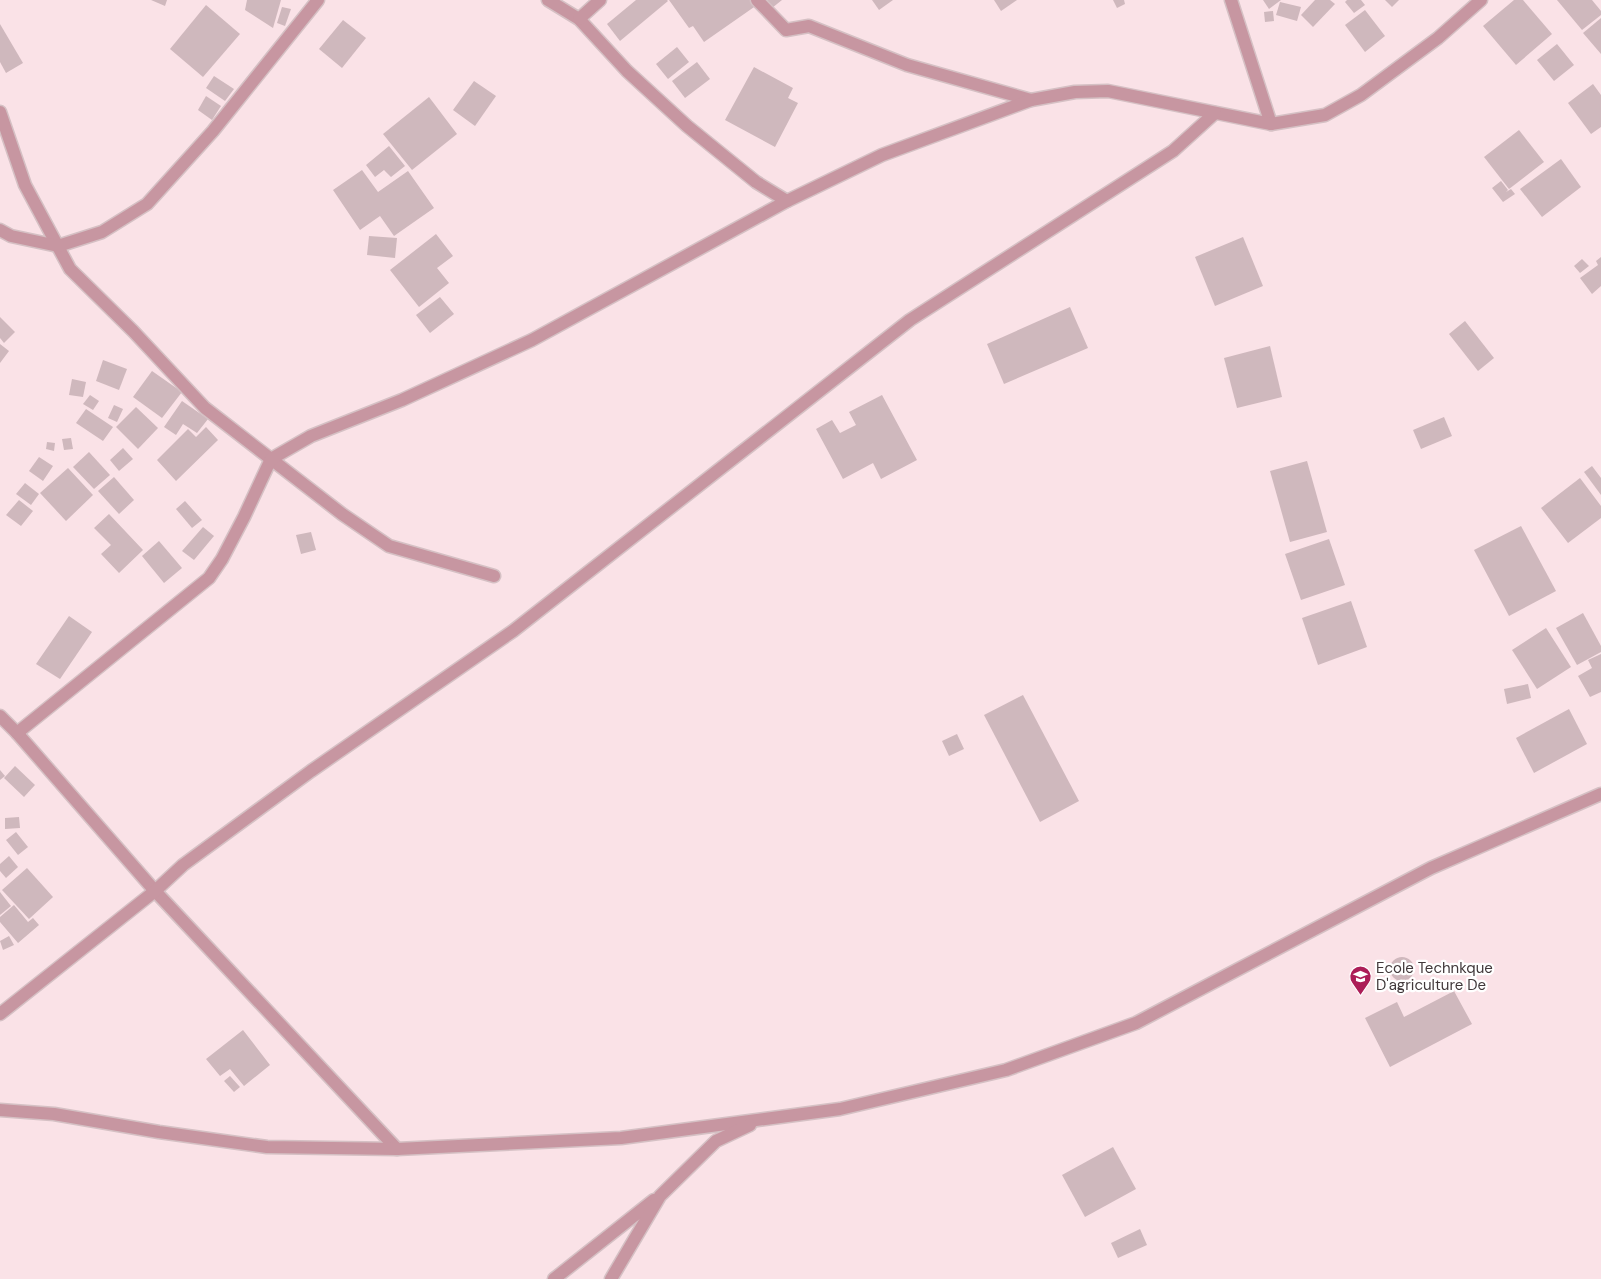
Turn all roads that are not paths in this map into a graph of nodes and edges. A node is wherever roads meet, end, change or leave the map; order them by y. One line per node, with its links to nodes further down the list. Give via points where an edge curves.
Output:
1 (318, 0): 14 (street, via 213,131 147,204 102,232)
2 (548, 0): 7 (street)
3 (600, 0): 7 (street)
4 (757, 0): 8 (street, via 786,30 809,26 908,65)
5 (1231, 0): 11 (street)
6 (1482, 0): 11 (street, via 1438,38 1361,95 1325,115)
7 (579, 19): 12 (street, via 627,71 687,126 756,182)
8 (1031, 100): 10 (street, via 1075,92 1108,91); 12 (street, via 882,155)
9 (0, 112): 14 (street, via 25,185)
10 (1214, 113): 11 (street); 20 (street, via 1173,151 910,320 512,631 311,771 183,866)
11 (1271, 124)
12 (787, 201): 15 (street, via 532,340 402,400 311,436)
13 (0, 230): 14 (street, via 11,236)
14 (58, 246): 15 (street, via 70,269 205,408)
15 (271, 459): 16 (street, via 389,546); 18 (street, via 209,578)
16 (494, 576)
17 (0, 716): 18 (street)
18 (17, 732): 20 (street)
19 (1601, 794): 23 (street, via 1431,868 1136,1023 1006,1070 840,1109)
20 (155, 891): 21 (street); 24 (street)
21 (0, 1014)
22 (0, 1110): 24 (street, via 54,1114 267,1147)
23 (761, 1120): 24 (street, via 621,1138); 25 (street, via 716,1141)
24 (397, 1149)
25 (660, 1196): 26 (street); 27 (street)
26 (554, 1279)
27 (611, 1279)

